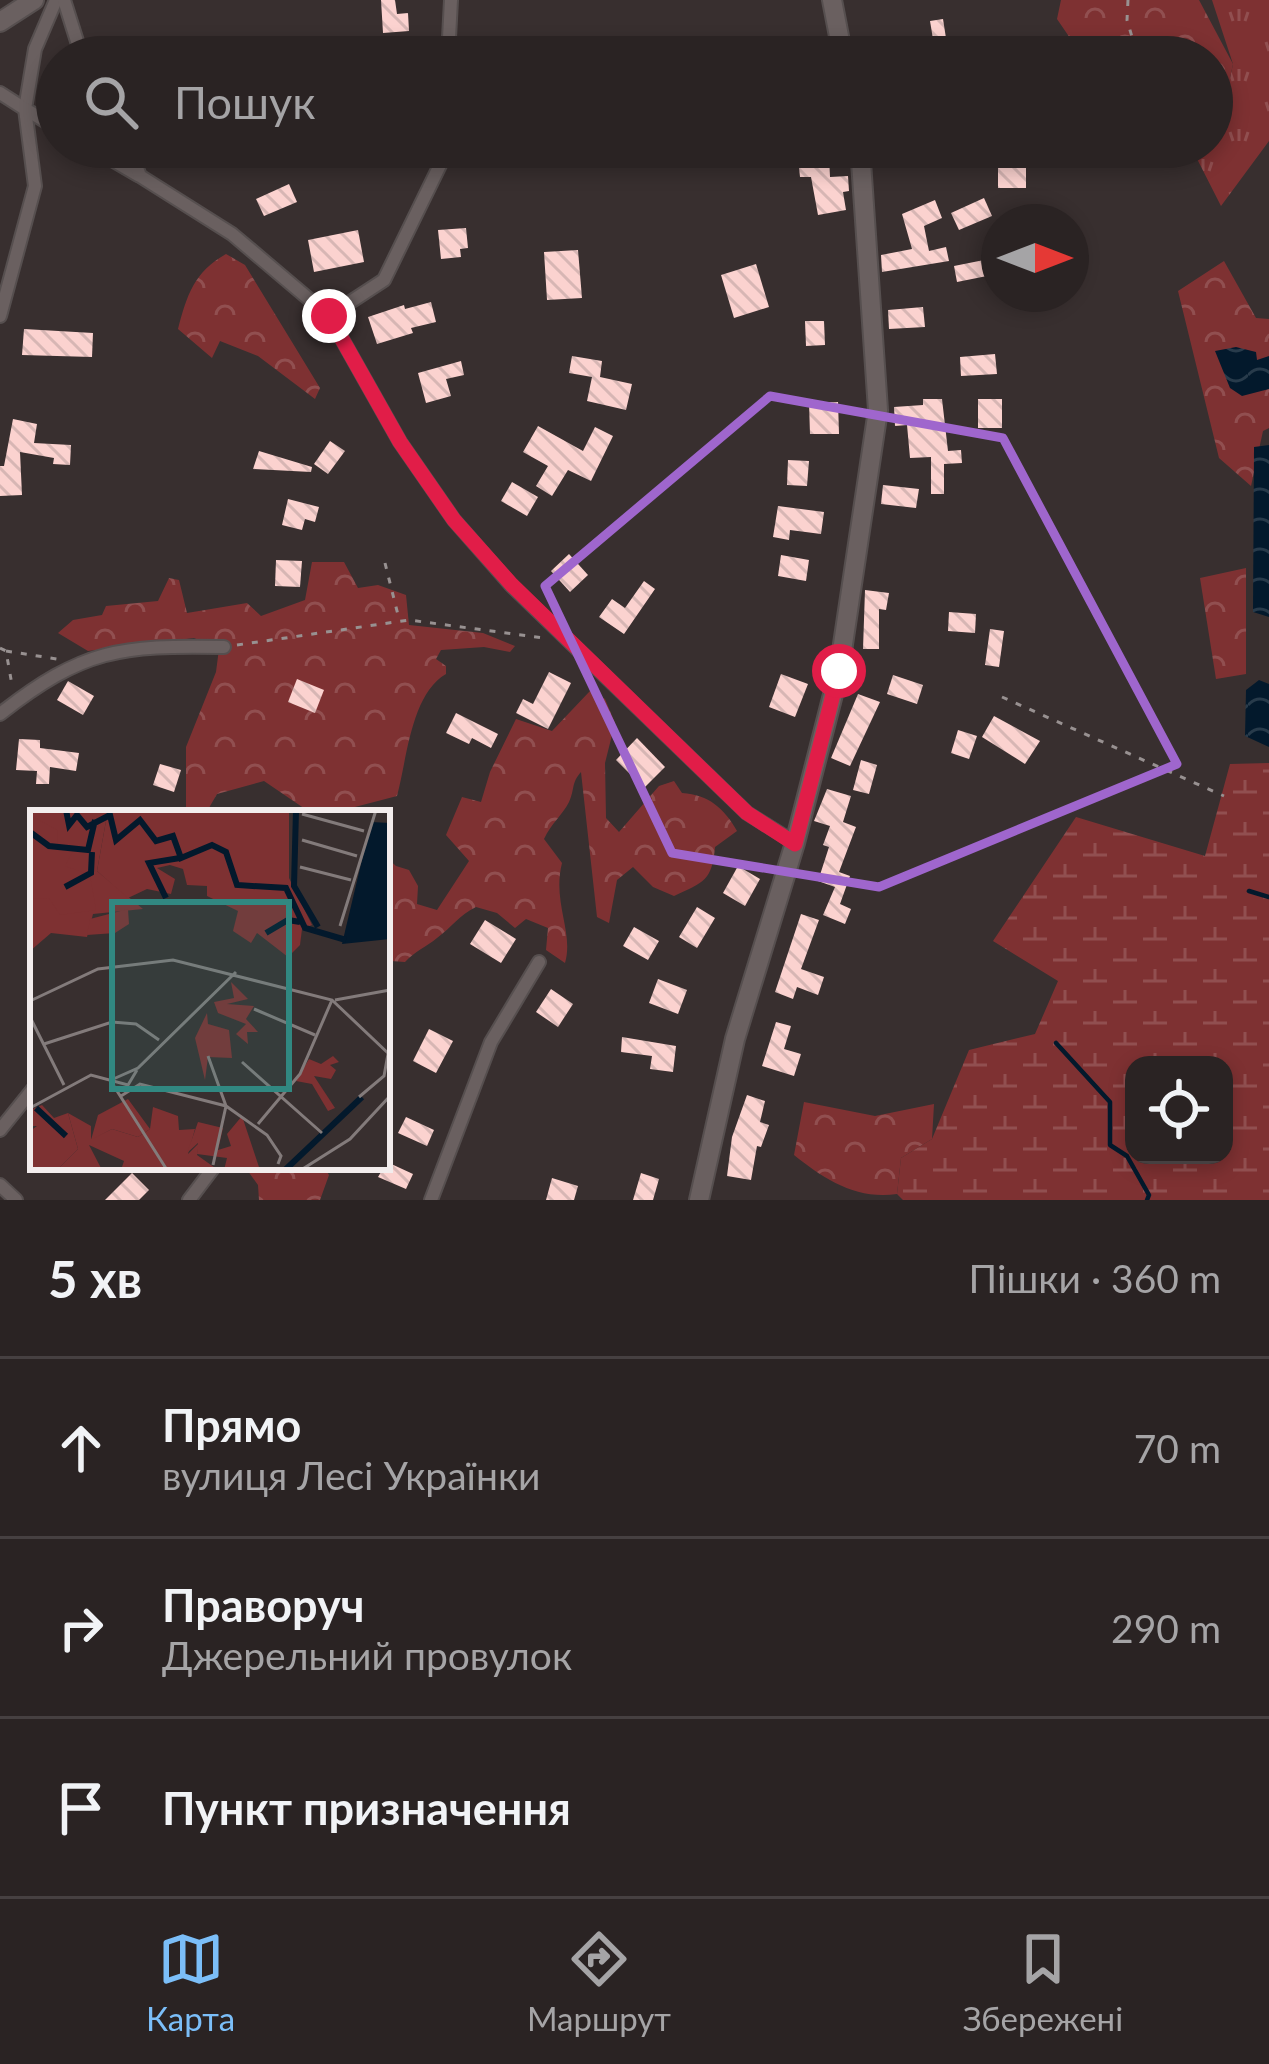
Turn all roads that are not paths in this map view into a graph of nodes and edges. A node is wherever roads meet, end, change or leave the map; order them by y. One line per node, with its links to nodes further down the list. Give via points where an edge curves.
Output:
1 (34, 0): 5 (street)
2 (60, 0): 6 (street); 7 (street)
3 (451, 0): 8 (street)
4 (832, 0): 9 (street)
5 (0, 22)
6 (42, 36)
7 (74, 36)
8 (449, 36)
9 (839, 36)
10 (36, 47): 12 (street)
11 (0, 93): 12 (street)
12 (25, 109): 13 (street); 19 (street, via 35,186)
13 (36, 116)
14 (126, 168): 18 (street)
15 (137, 168): 18 (street)
16 (439, 168): 20 (street, via 384,280)
17 (861, 168): 23 (street, via 878,410 839,671)
18 (140, 176): 20 (street, via 232,234)
19 (0, 316)
20 (329, 316): 23 (street, via 454,520 747,813)
21 (224, 647): 22 (street, via 144,646 75,662)
22 (0, 714)
23 (795, 844): 32 (street, via 735,1039)
24 (539, 962): 31 (street, via 491,1042)
25 (30, 1093): 26 (street)
26 (0, 1130)
27 (212, 1170): 30 (street)
28 (0, 1185): 29 (street)
29 (16, 1200)
30 (190, 1200)
31 (431, 1200)
32 (699, 1200)

